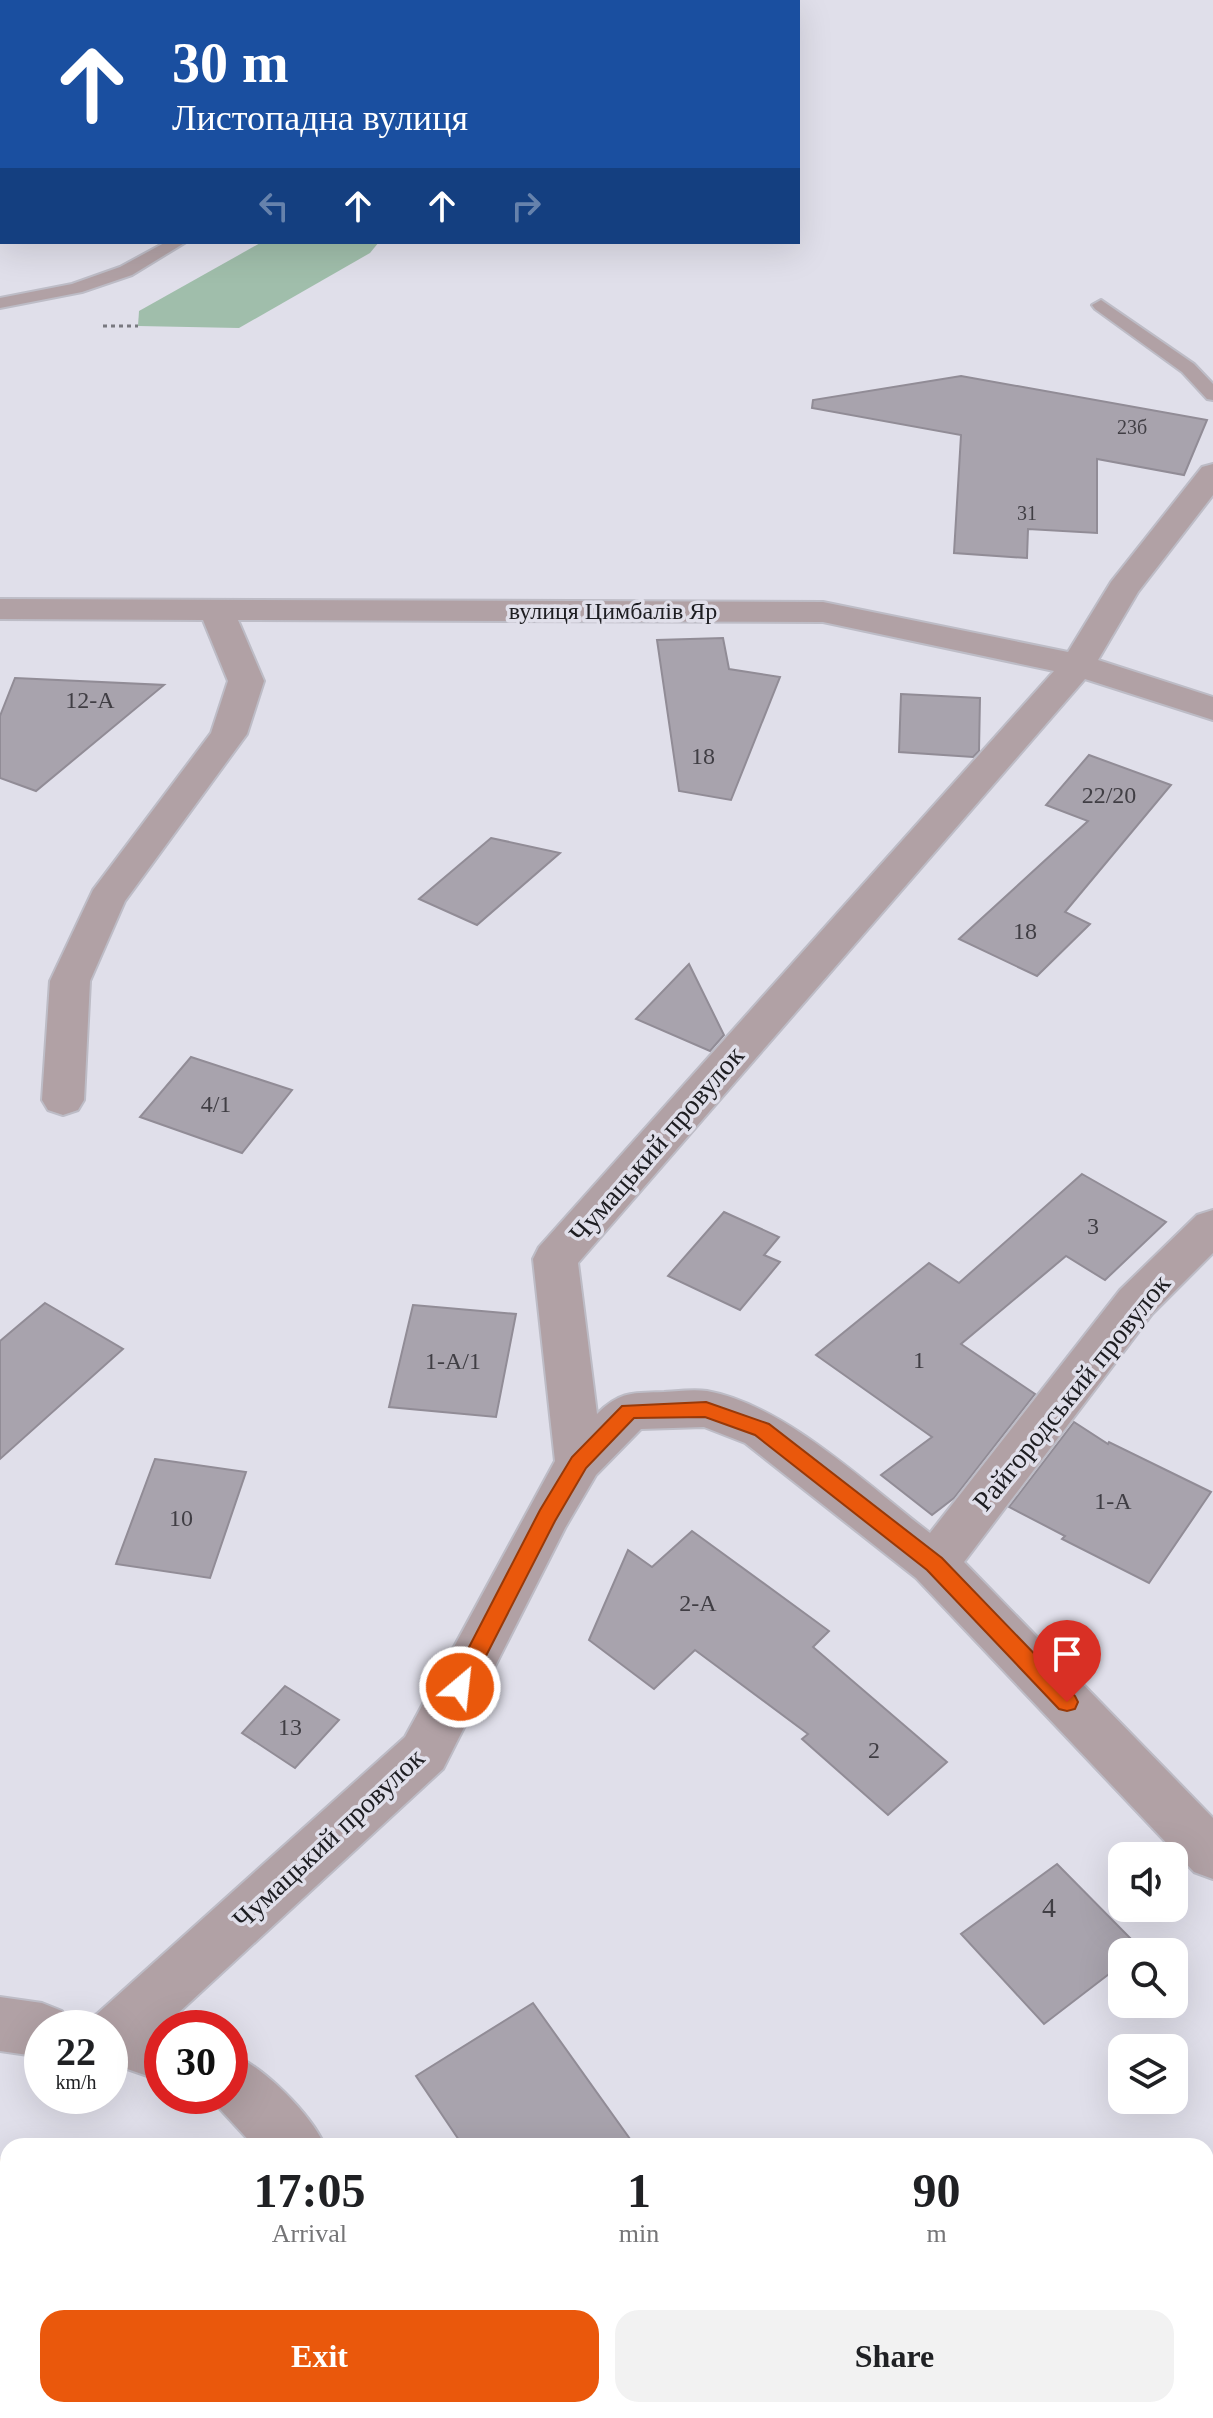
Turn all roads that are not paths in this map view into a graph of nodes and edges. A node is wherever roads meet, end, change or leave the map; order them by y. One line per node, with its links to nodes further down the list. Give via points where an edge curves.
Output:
1 (174, 244): 2 (lane, via 126,271 76,288)
2 (0, 303)
3 (1101, 305): 4 (lane, via 1188,368)
4 (1213, 395)
5 (1213, 474): 8 (street, Чумацький провулок, via 1123,589)
6 (0, 609): 7 (street, вулиця Цимбалів Яр)
7 (217, 611): 8 (street, вулиця Цимбалів Яр, via 823,612); 10 (street, via 246,681 229,734 107,899 70,981)
8 (1078, 665): 9 (street, вулиця Цимбалів Яр); 12 (street, Чумацький провулок, via 555,1259)
9 (1213, 709)
10 (63, 1100)
11 (1213, 1226): 13 (street, Райгородський провулок, via 1136,1302)
12 (579, 1462): 13 (street, via 629,1411 706,1409 762,1430); 17 (street, Чумацький провулок, via 424,1753)
13 (934, 1564): 14 (street)
14 (1213, 1855)
15 (0, 2024): 16 (street)
16 (24, 2027)
17 (129, 2042)
18 (248, 2099): 19 (street)
19 (287, 2138)

